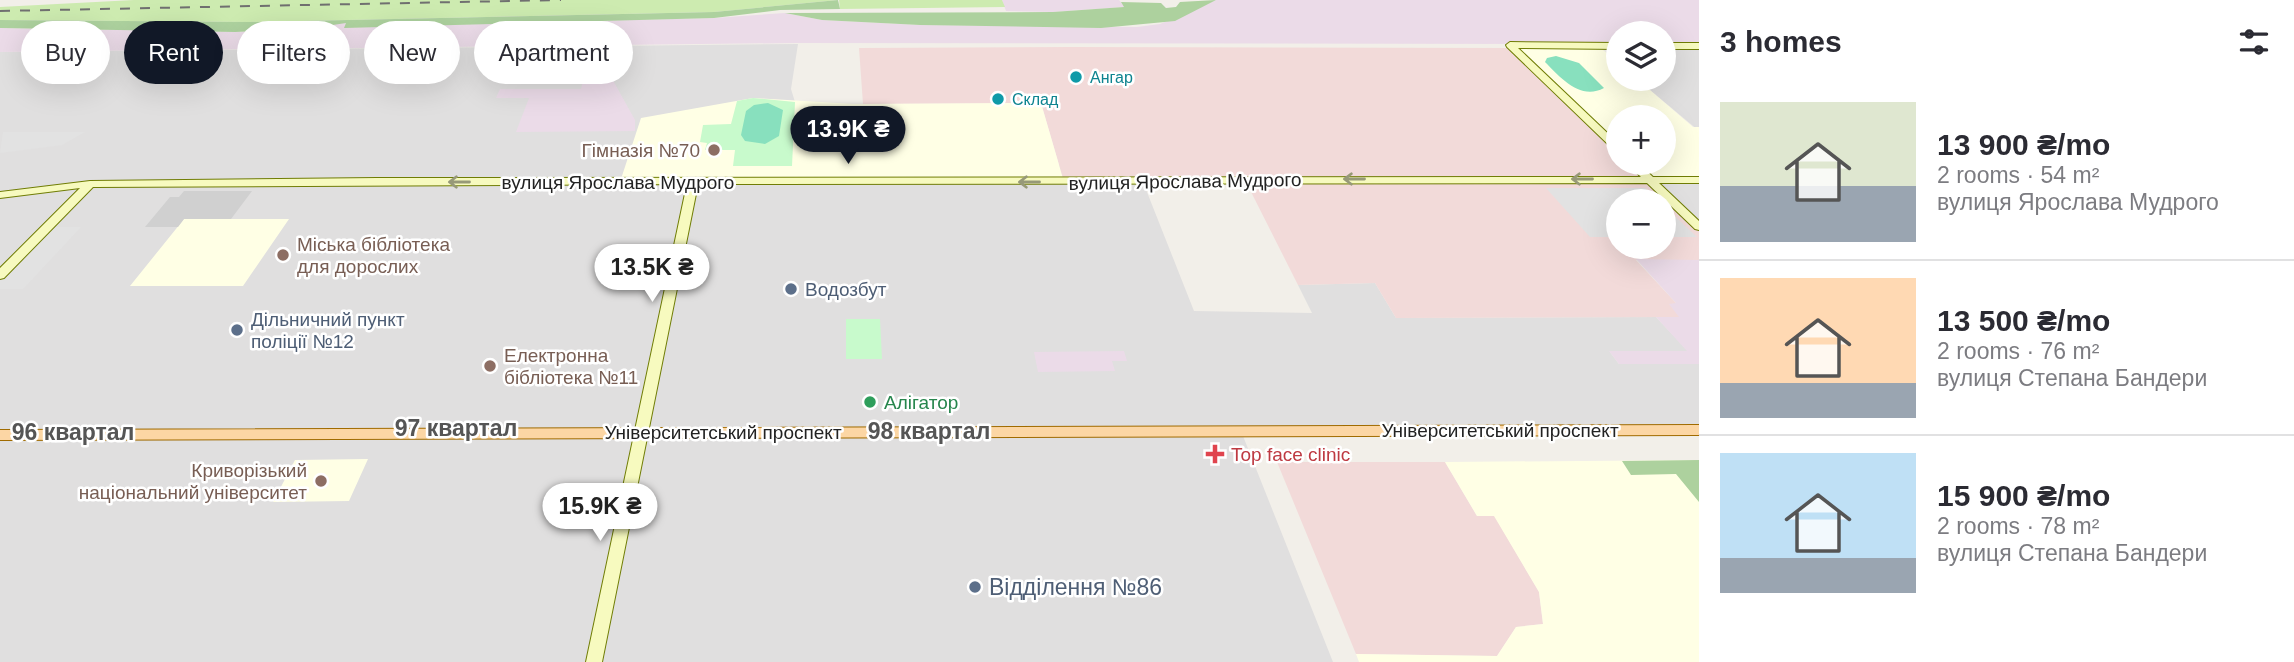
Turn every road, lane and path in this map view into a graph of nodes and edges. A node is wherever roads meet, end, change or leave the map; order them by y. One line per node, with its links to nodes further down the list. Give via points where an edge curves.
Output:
1 (1510, 45): 2 (street); 5 (street)
2 (1606, 46)
3 (1676, 46): 4 (street)
4 (1699, 46)
5 (1606, 137)
6 (1645, 175): 7 (street)
7 (1649, 179): 8 (street, вулиця Ярослава Мудрого); 9 (street, вулиця Ярослава Мудрого, one-way to 9); 12 (street)
8 (1699, 180)
9 (693, 182): 10 (street, вулиця Ярослава Мудрого, one-way to 10); 15 (street)
10 (90, 184): 11 (street, вулиця Ярослава Мудрого); 13 (street)
11 (0, 195)
12 (1699, 227)
13 (0, 275)
14 (1699, 430): 15 (main road, Університетський проспект)
15 (642, 432): 16 (main road, Університетський проспект); 17 (street)
16 (0, 435)
17 (594, 662)

